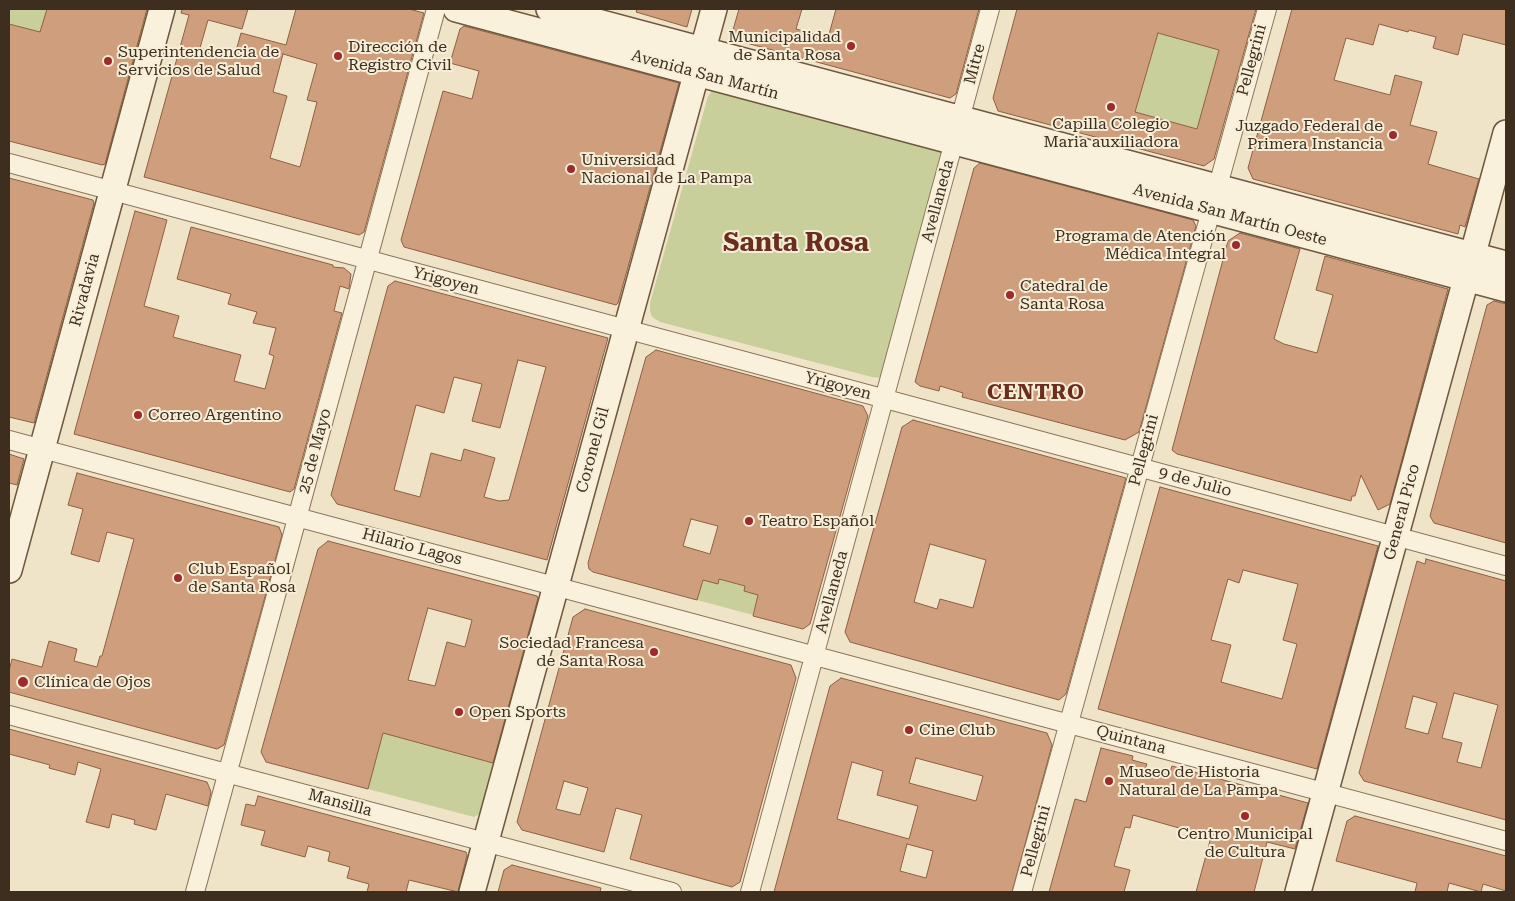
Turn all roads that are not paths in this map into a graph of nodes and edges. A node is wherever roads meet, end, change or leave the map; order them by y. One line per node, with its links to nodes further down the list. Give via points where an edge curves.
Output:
1 (162, 9): 12 (main road, Rivadavia)
2 (436, 9): 14 (street, 25 de Mayo)
3 (456, 9): 8 (main road, Avenida San Martín)
4 (549, 9): 8 (main road, Avenida San Martín)
5 (714, 9): 8 (main road, Coronel Gil)
6 (990, 9): 9 (street, Mitre)
7 (1267, 9): 13 (street, Pellegrini)
8 (700, 61): 9 (main road, Avenida San Martín); 18 (main road, Coronel Gil)
9 (957, 130): 13 (main road, Avenida San Martín Oeste); 19 (street, Avellaneda)
10 (1506, 133): 16 (main road, General Pico)
11 (9, 164): 12 (street, Yrigoyen)
12 (112, 191): 14 (street, Yrigoyen); 21 (main road, Rivadavia)
13 (1214, 199): 16 (main road, Avenida San Martín Oeste); 22 (street, Pellegrini)
14 (367, 260): 18 (street, Yrigoyen); 23 (street, 25 de Mayo)
15 (1506, 264): 16 (main road, Avenida San Martín Oeste)
16 (1470, 267): 17 (main road, Avenida San Martín Oeste); 24 (main road, General Pico)
17 (1506, 289)
18 (626, 330): 19 (street, Yrigoyen); 27 (main road, Coronel Gil)
19 (884, 398): 22 (street, 9 de Julio); 28 (street, Avellaneda)
20 (9, 440): 21 (street, Hilario Lagos)
21 (42, 448): 23 (street, Hilario Lagos); 26 (main road, Rivadavia)
22 (1140, 467): 24 (street, 9 de Julio); 30 (street, Pellegrini)
23 (297, 517): 27 (street, Hilario Lagos); 31 (street, 25 de Mayo)
24 (1396, 536): 25 (street, 9 de Julio); 32 (main road, General Pico)
25 (1506, 566)
26 (9, 570)
27 (556, 586): 28 (street, Hilario Lagos); 34 (main road, Coronel Gil)
28 (814, 655): 30 (street, Quintana); 38 (street, Avellaneda)
29 (9, 714): 31 (street, Mansilla)
30 (1069, 724): 32 (street, Quintana); 39 (street, Pellegrini)
31 (228, 773): 34 (street, Mansilla); 35 (street, 25 de Mayo)
32 (1326, 792): 33 (street, Quintana); 40 (main road, General Pico)
33 (1506, 841)
34 (486, 842): 36 (main road, Coronel Gil); 37 (street, Mansilla)
35 (195, 892)
36 (472, 892)
37 (672, 892)
38 (750, 892)
39 (1022, 892)
40 (1298, 892)

